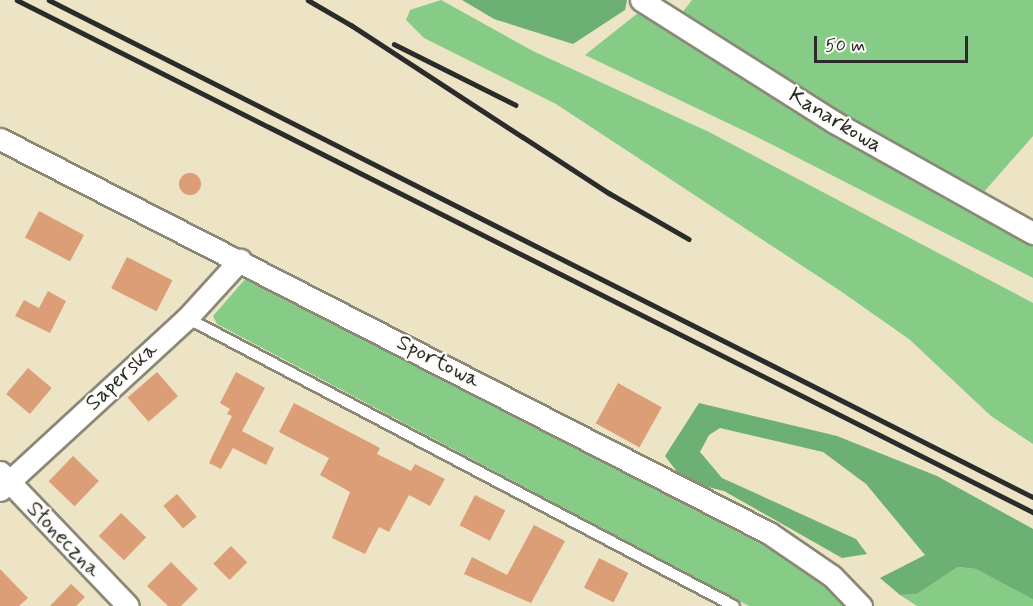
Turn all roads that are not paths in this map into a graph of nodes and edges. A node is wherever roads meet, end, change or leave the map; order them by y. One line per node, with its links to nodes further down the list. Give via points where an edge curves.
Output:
1 (641, 0): 3 (street, Kanarkowa, via 834,122)
2 (0, 139): 4 (street, Sportowa)
3 (1033, 233)
4 (240, 260): 5 (street, Saperska); 9 (street, Sportowa, via 769,533 832,576)
5 (187, 318): 6 (street, Saperska); 8 (lane)
6 (2, 482): 7 (street, Słoneczna)
7 (128, 606)
8 (734, 606)
9 (861, 606)

